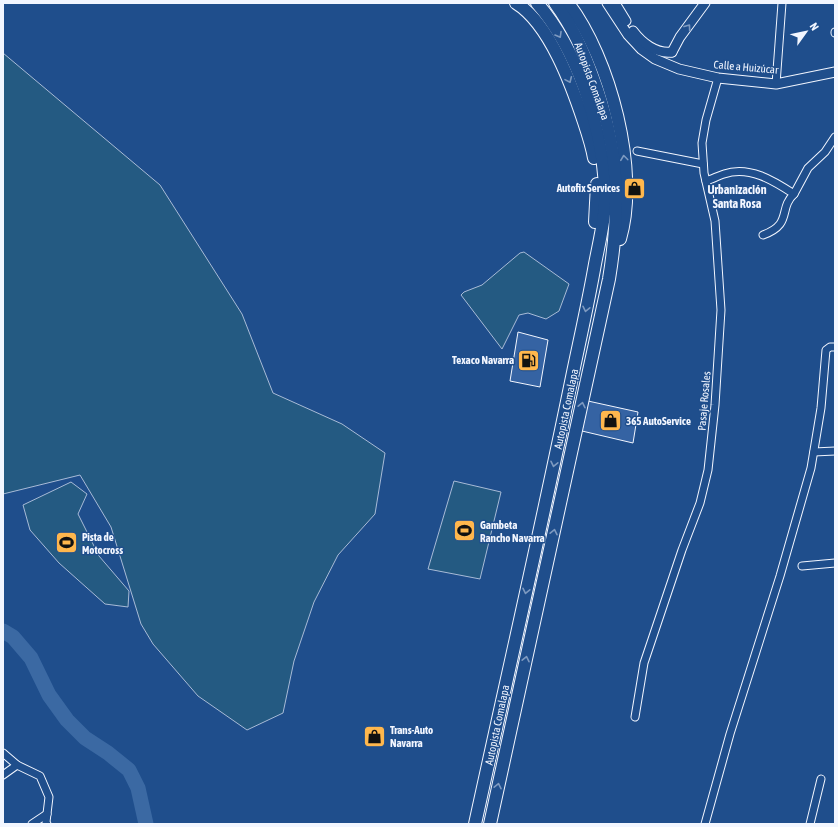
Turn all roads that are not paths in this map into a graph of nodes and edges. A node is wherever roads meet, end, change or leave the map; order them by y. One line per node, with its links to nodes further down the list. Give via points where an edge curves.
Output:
1 (516, 3): 22 (highway, one-way to 22, via 540,28 562,65 574,93 593,154 597,196)
2 (537, 3): 22 (highway, Autopista Comalapa, one-way to 22, via 557,30 572,59 590,105 598,137 605,183 605,203)
3 (555, 3): 21 (highway, Autopista Comalapa, via 571,26 585,55 608,123 613,148 617,198)
4 (568, 3): 21 (highway, one-way to 4, via 625,214 622,142 615,104 602,66 590,37)
5 (607, 3): 10 (street, Calle a Huizúcar, via 628,35)
6 (615, 3): 9 (street, via 639,39 656,50)
7 (705, 3): 9 (street, one-way to 7)
8 (782, 3): 14 (street)
9 (669, 52): 10 (street, via 659,55); 11 (street)
10 (648, 54): 11 (street, Calle a Huizúcar)
11 (680, 69): 13 (street, Calle a Huizúcar)
12 (835, 72): 14 (street, Calle a Huizúcar)
13 (718, 78): 14 (street, Calle a Huizúcar); 17 (street, Pasaje Rosales, via 706,120 702,143)
14 (776, 84)
15 (835, 137): 19 (street, via 808,168)
16 (637, 151): 17 (street)
17 (703, 164): 18 (street, Pasaje Rosales)
18 (706, 181): 19 (street, via 741,170 776,182); 28 (street, Pasaje Rosales, via 715,221 721,310 708,470 700,503 644,664)
19 (794, 194): 20 (street, via 788,200 785,215 779,226)
20 (763, 235)
21 (609, 278): 37 (highway, Autopista Comalapa, one-way to 21)
22 (592, 284): 36 (highway, Autopista Comalapa, one-way to 36)
23 (832, 347): 25 (street, via 826,350)
24 (835, 451): 25 (street)
25 (814, 452): 38 (street, via 812,468)
26 (835, 563): 27 (street)
27 (802, 566)
28 (635, 717)
29 (3, 753): 30 (street)
30 (17, 765): 31 (street); 33 (street, via 40,776 49,797)
31 (3, 775)
32 (821, 779): 39 (street)
33 (47, 814): 34 (street); 35 (street)
34 (32, 824)
35 (47, 824)
36 (475, 824)
37 (490, 824)
38 (705, 824)
39 (810, 824)

